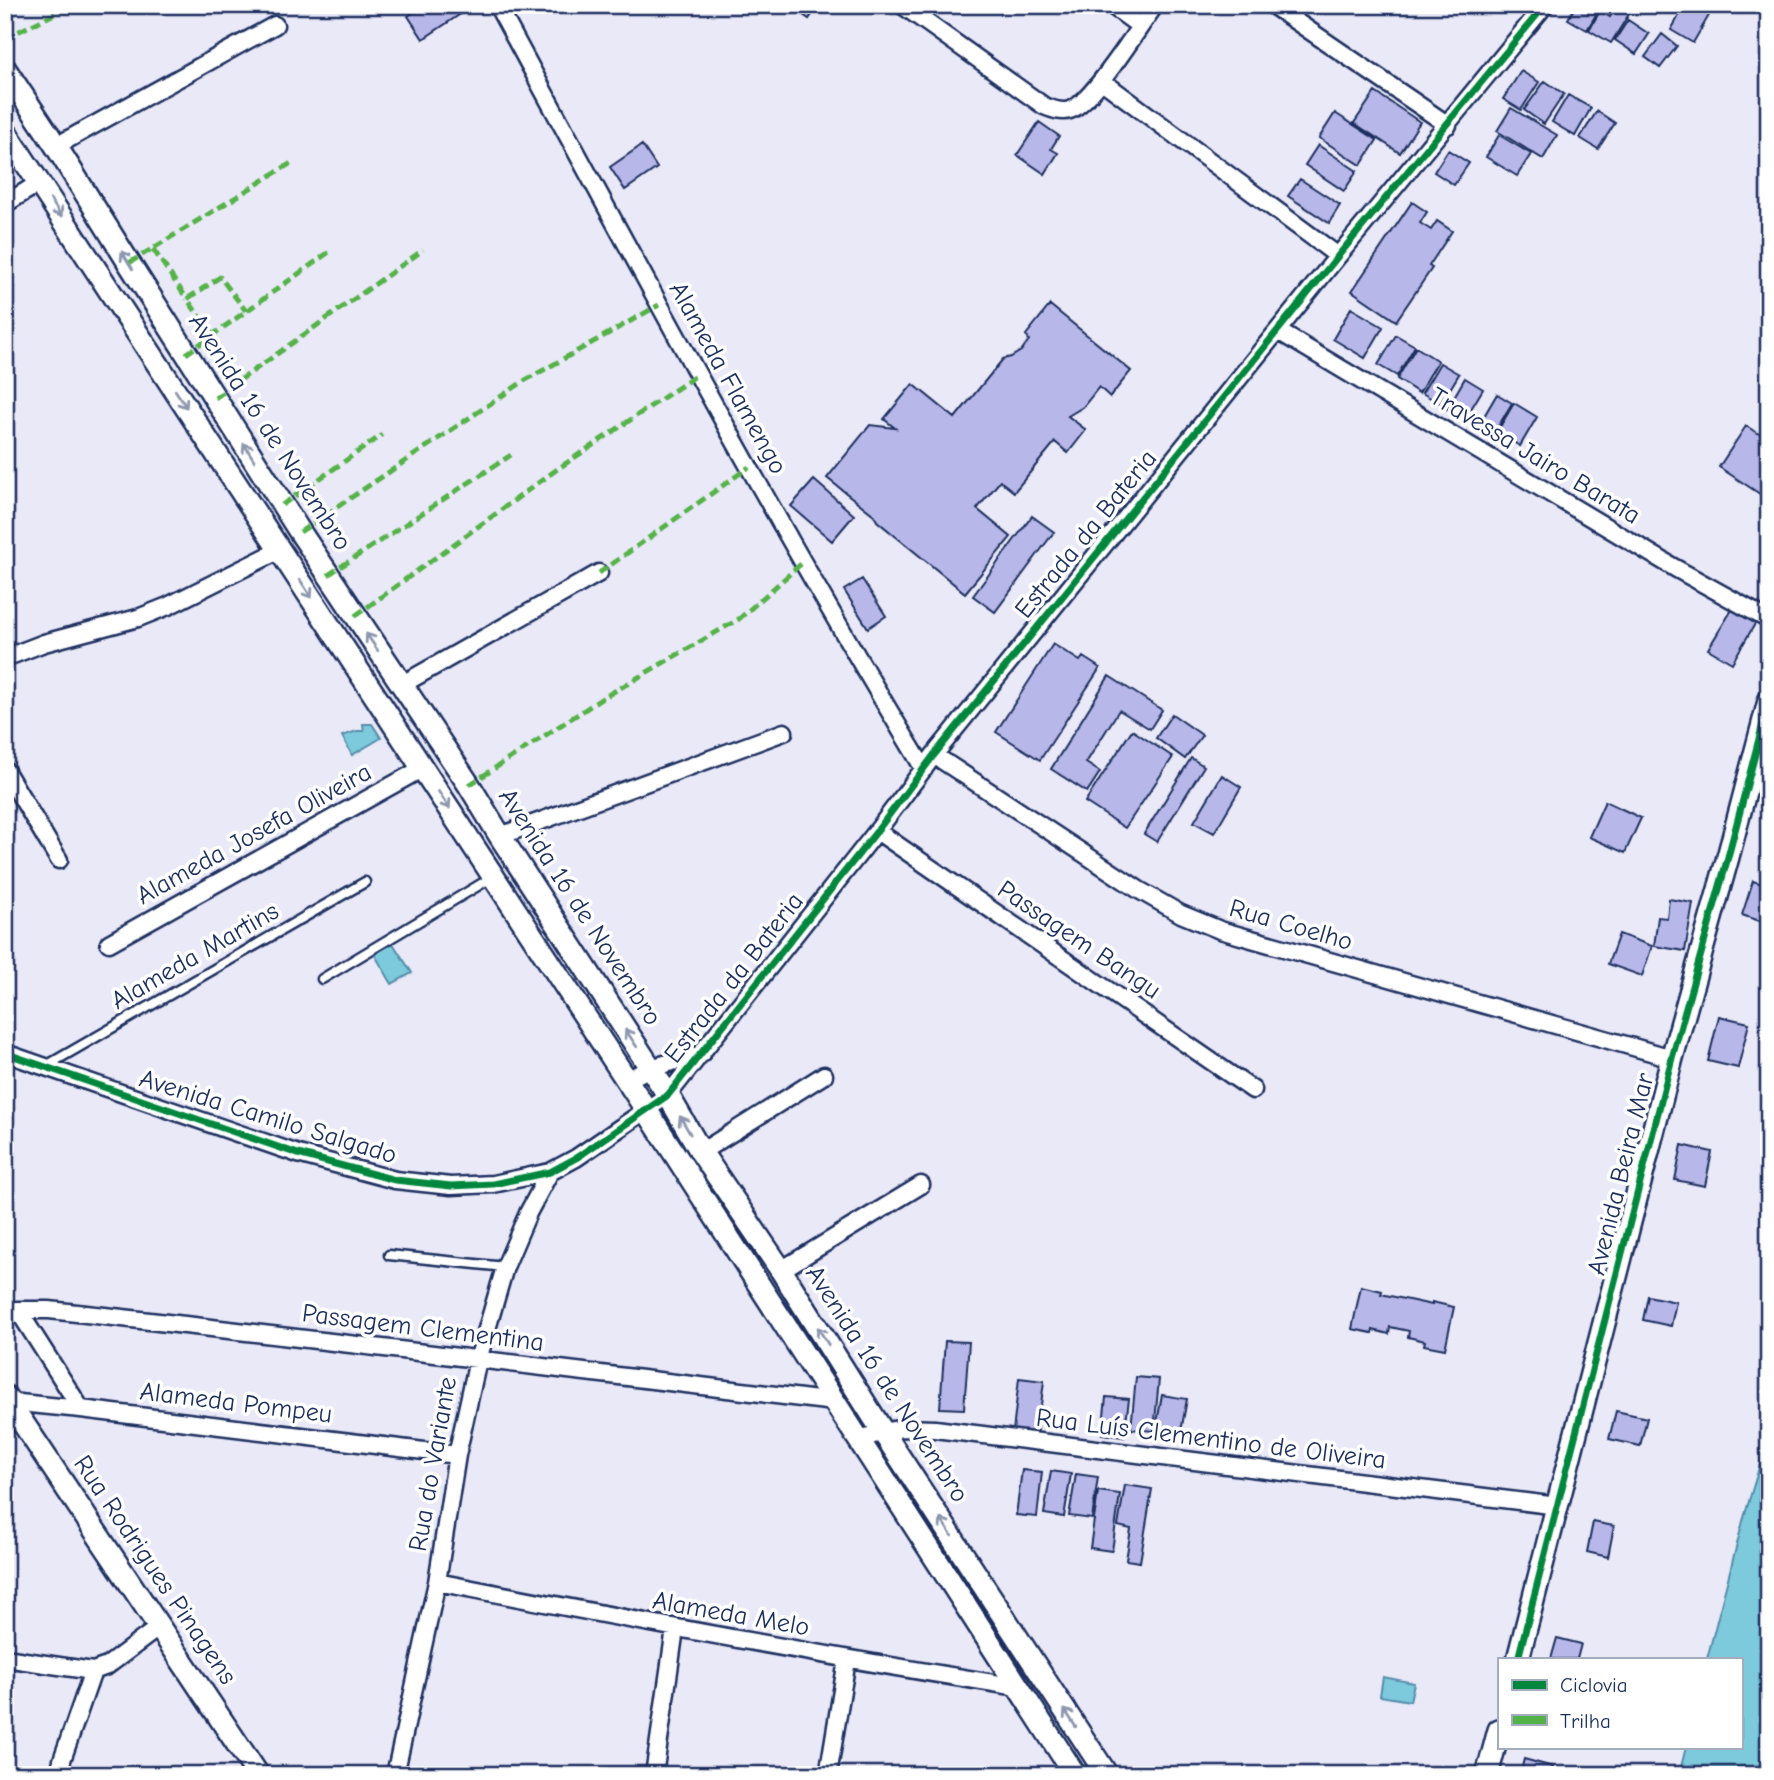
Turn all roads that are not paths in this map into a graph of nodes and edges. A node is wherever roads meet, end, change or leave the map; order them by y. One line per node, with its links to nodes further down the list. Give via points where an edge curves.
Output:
1 (498, 5): 27 (street, Alameda Flamengo, via 710,398)
2 (902, 5): 10 (street, via 1057,111 1077,106)
3 (1111, 5): 8 (street)
4 (1155, 5): 8 (street)
5 (1272, 5): 11 (street)
6 (1545, 5): 11 (street, Estrada da Bateria)
7 (275, 25): 13 (street)
8 (1140, 26): 10 (street)
9 (5, 70): 13 (main road, Avenida 16 de Novembro)
10 (1102, 81): 16 (street)
11 (1448, 125): 16 (street, Estrada da Bateria)
12 (5, 131): 14 (main road, Avenida 16 de Novembro)
13 (56, 146): 22 (main road, Avenida 16 de Novembro, one-way to 13)
14 (39, 183): 15 (street); 18 (main road, Avenida 16 de Novembro, one-way to 18)
15 (5, 204)
16 (1338, 256): 17 (street, Estrada da Bateria)
17 (1278, 331): 20 (street, Travessa Jairo Barata); 25 (street, Estrada da Bateria)
18 (280, 550): 21 (street, via 138,618); 26 (main road, Avenida 16 de Novembro, one-way to 26)
19 (598, 573): 22 (street)
20 (1769, 620)
21 (5, 658)
22 (401, 685): 30 (main road, Avenida 16 de Novembro)
23 (1769, 701): 38 (main road, Avenida Beira Mar)
24 (784, 732): 30 (street)
25 (934, 755): 27 (street, Estrada da Bateria); 38 (street, Rua Coelho, via 1181,914 1220,930)
26 (423, 768): 32 (main road, Avenida 16 de Novembro, one-way to 32); 34 (street, Alameda Josefa Oliveira)
27 (924, 769): 29 (street, Estrada da Bateria)
28 (5, 770): 31 (street)
29 (877, 831): 37 (street, Estrada da Bateria); 43 (street, Passagem Bangu)
30 (500, 836): 40 (main road, Avenida 16 de Novembro, one-way to 30)
31 (59, 860)
32 (494, 876): 35 (lane); 42 (main road, Avenida 16 de Novembro)
33 (365, 882): 39 (lane, Alameda Martins)
34 (109, 943)
35 (322, 978)
36 (5, 1054): 39 (street, Avenida Camilo Salgado)
37 (702, 1054): 40 (street, Estrada da Bateria); 44 (street, Estrada da Bateria)
38 (1672, 1058): 60 (main road, Avenida Beira Mar)
39 (46, 1066): 47 (street, Avenida Camilo Salgado, via 298,1154 394,1180 451,1186 493,1184)
40 (650, 1068): 42 (street, Estrada da Bateria); 44 (main road, Avenida 16 de Novembro)
41 (824, 1075): 46 (street)
42 (627, 1080): 45 (main road, Avenida 16 de Novembro)
43 (1253, 1090)
44 (668, 1095): 45 (street, Avenida Camilo Salgado); 46 (main road, Avenida 16 de Novembro, one-way to 44)
45 (647, 1111): 47 (street, Avenida Camilo Salgado); 55 (main road, Avenida 16 de Novembro)
46 (701, 1152): 51 (main road, Avenida 16 de Novembro)
47 (550, 1172): 50 (street, Rua do Variante)
48 (921, 1185): 51 (street)
49 (389, 1255): 50 (lane)
50 (505, 1267): 53 (street, Rua do Variante)
51 (781, 1270): 57 (main road, Avenida 16 de Novembro, one-way to 51)
52 (11, 1311): 53 (street, Passagem Clementina, via 49,1310 241,1330); 56 (street)
53 (478, 1360): 55 (street, Passagem Clementina); 59 (street, Rua do Variante)
54 (7, 1399): 56 (street, Alameda Pompeu); 62 (main road, Rua Rodrigues Pinagens)
55 (835, 1402): 58 (main road, Avenida 16 de Novembro)
56 (81, 1409): 59 (street, Alameda Pompeu)
57 (883, 1432): 58 (street, Rua Luís Clementino de Oliveira); 60 (street, Rua Luís Clementino de Oliveira, via 935,1429); 76 (main road, Avenida 16 de Novembro, one-way to 57)
58 (860, 1439): 68 (main road, Avenida 16 de Novembro)
59 (457, 1455): 61 (street, Rua do Variante)
60 (1558, 1506): 65 (main road, Avenida Beira Mar)
61 (437, 1582): 63 (street, Alameda Melo); 72 (street, Rua do Variante)
62 (159, 1627): 67 (street, via 107,1666); 71 (main road, Rua Rodrigues Pinagens)
63 (675, 1629): 66 (street, Alameda Melo); 73 (street)
64 (5, 1658): 67 (street)
65 (1518, 1658)
66 (847, 1660): 68 (street, Alameda Melo); 74 (street)
67 (93, 1671): 70 (street)
68 (1018, 1688): 75 (main road, Avenida 16 de Novembro)
69 (1498, 1734): 77 (main road)
70 (58, 1775)
71 (258, 1775)
72 (395, 1775)
73 (654, 1775)
74 (828, 1775)
75 (1075, 1775)
76 (1107, 1775)
77 (1487, 1775)

